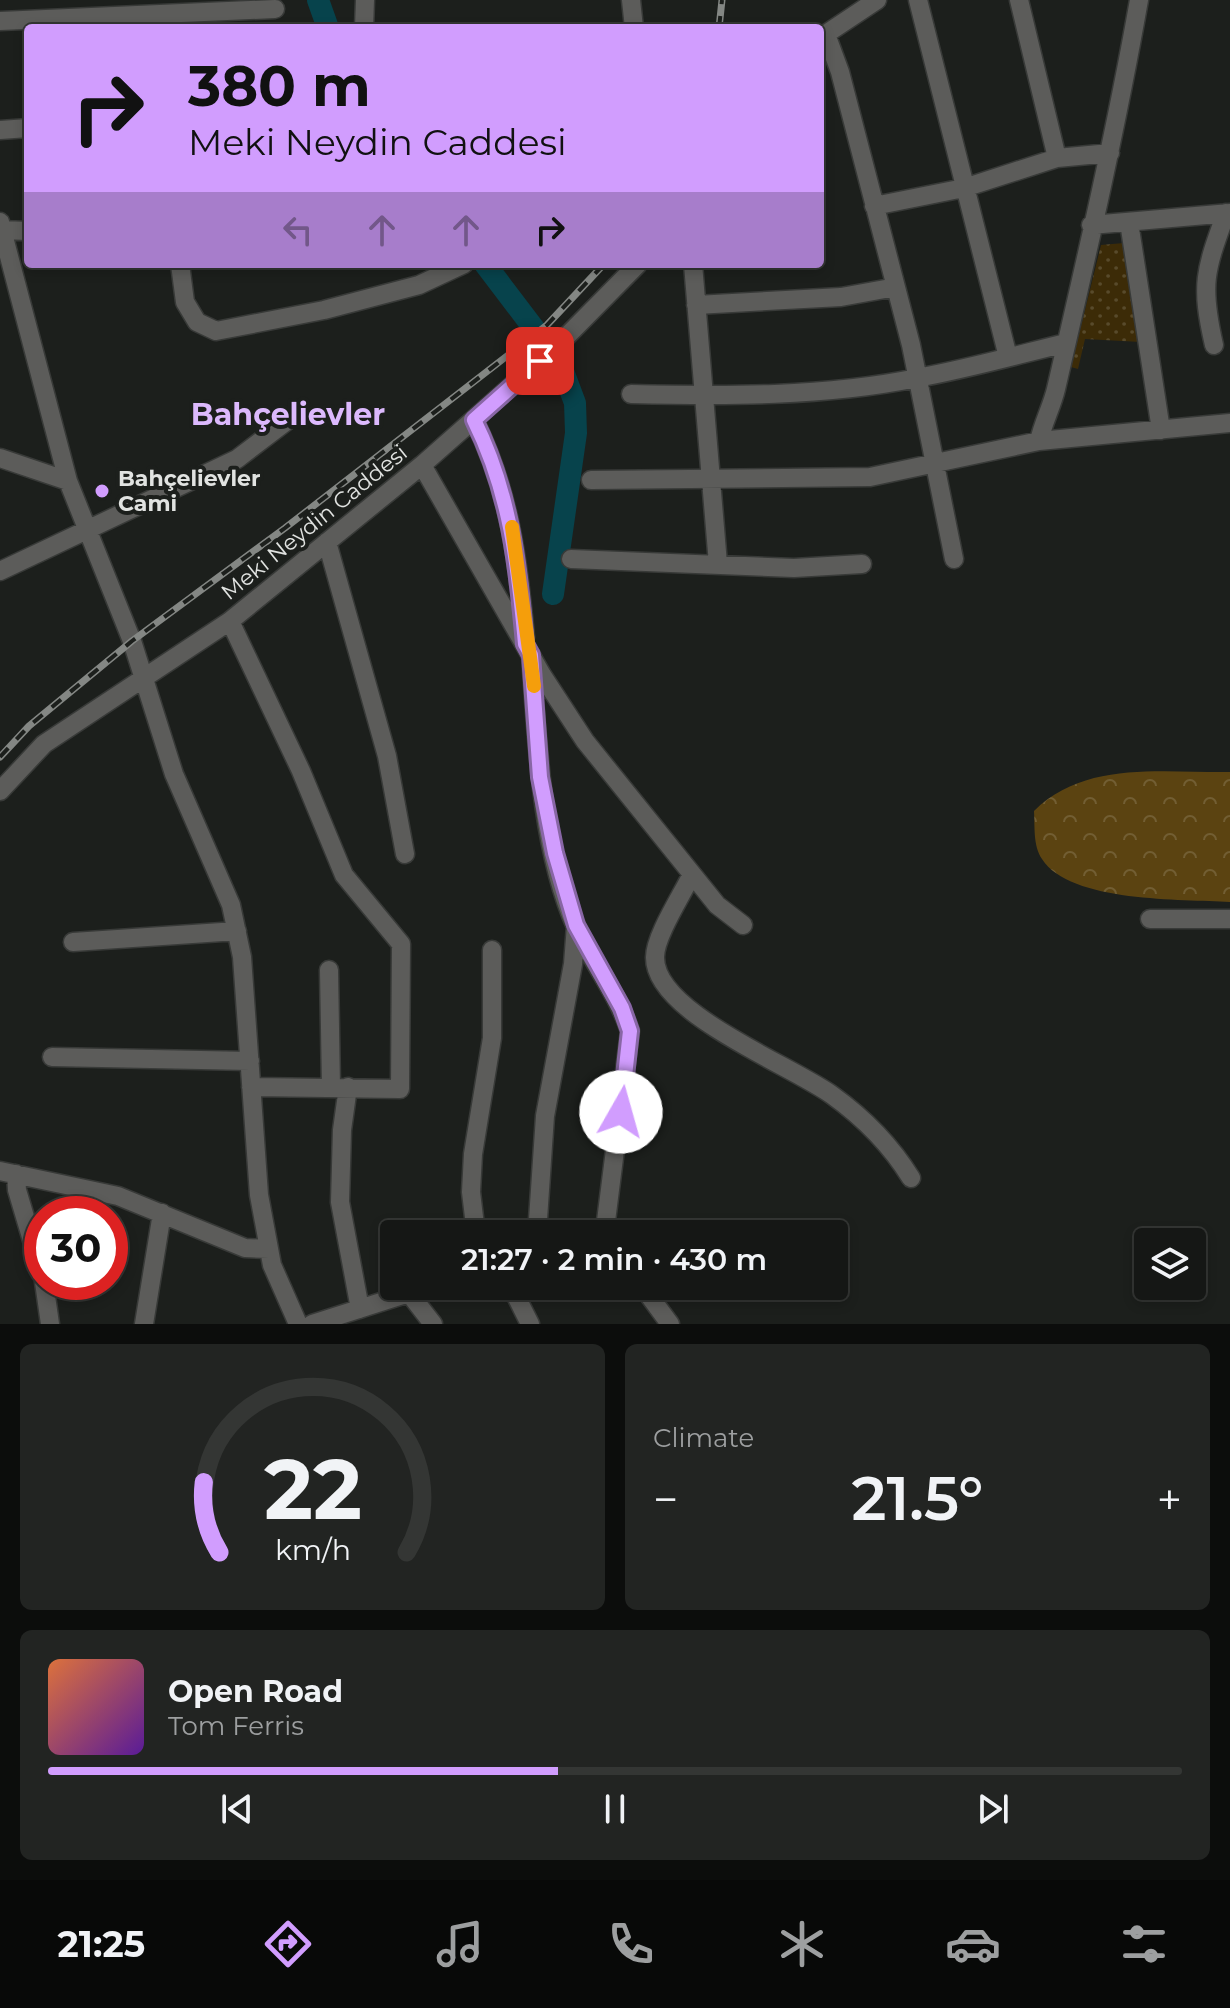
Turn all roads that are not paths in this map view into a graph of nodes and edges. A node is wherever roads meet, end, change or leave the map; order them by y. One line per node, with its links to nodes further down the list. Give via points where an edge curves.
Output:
1 (365, 0): 9 (street)
2 (631, 0): 10 (street)
3 (918, 0): 17 (street)
4 (1019, 0): 16 (street)
5 (1139, 0): 15 (street)
6 (869, 2): 11 (street)
7 (275, 9): 8 (street)
8 (0, 21)
9 (364, 24)
10 (634, 24)
11 (824, 35)
12 (824, 38): 18 (street, via 840,72)
13 (24, 128): 14 (street)
14 (0, 130)
15 (1110, 153): 16 (street); 21 (street)
16 (1057, 158): 17 (street)
17 (964, 188): 18 (street); 33 (street)
18 (874, 206): 29 (street)
19 (1228, 213): 20 (street); 32 (street, via 1208,261 1203,299)
20 (1129, 222): 21 (street); 40 (street)
21 (1091, 225): 31 (street)
22 (1, 226): 23 (street); 24 (street)
23 (24, 230)
24 (5, 262): 47 (street)
25 (181, 268): 26 (street, via 185,302 197,322 216,331 324,310 419,285)
26 (455, 268)
27 (634, 268): 38 (street, Meki Neydin Caddesi)
28 (693, 268): 30 (street)
29 (896, 287): 30 (street, via 841,297); 34 (street)
30 (696, 305): 36 (street)
31 (1066, 343): 33 (street); 41 (street)
32 (1214, 345)
33 (1008, 357): 34 (street)
34 (918, 378): 36 (street, via 824,390); 43 (street)
35 (631, 394): 36 (street)
36 (704, 395): 45 (street)
37 (292, 417): 48 (street, via 237,459)
38 (474, 420): 44 (street, Meki Neydin Caddesi); 56 (street, via 505,492)
39 (1230, 423): 40 (street)
40 (1161, 430): 41 (street)
41 (1039, 441): 43 (street)
42 (0, 458): 47 (street)
43 (934, 463): 45 (street, via 870,477); 51 (street)
44 (422, 465): 49 (street, Meki Neydin Caddesi); 56 (street)
45 (710, 479): 46 (street); 52 (street)
46 (591, 480)
47 (68, 481): 48 (street)
48 (85, 529): 54 (street); 57 (street)
49 (327, 542): 55 (street, Meki Neydin Caddesi); 59 (street, via 387,756)
50 (571, 559): 52 (street)
51 (954, 559)
52 (718, 564): 53 (street)
53 (862, 564)
54 (0, 571)
55 (230, 621): 57 (street, Meki Neydin Caddesi); 72 (street, via 344,875 401,944 400,1089)
56 (528, 650): 60 (street, via 585,741); 63 (street, via 540,777)
57 (143, 681): 58 (street, Meki Neydin Caddesi, via 44,744); 65 (street)
58 (0, 791)
59 (405, 854)
60 (692, 874): 64 (street, via 717,905); 74 (street, via 655,953 658,974 676,999 708,1025 840,1101 893,1149)
61 (1150, 919): 62 (street)
62 (1230, 919)
63 (576, 925): 78 (street, via 545,1116); 79 (street, via 630,1031)
64 (743, 925)
65 (237, 931): 66 (street); 70 (street)
66 (73, 942)
67 (492, 950): 77 (street, via 492,1038 473,1154)
68 (329, 970): 72 (street)
69 (52, 1057): 70 (street)
70 (250, 1061): 71 (street)
71 (251, 1087): 72 (street); 80 (street)
72 (340, 1087): 86 (street, via 340,1202)
73 (8, 1172): 75 (street, via 95,1189); 76 (street)
74 (911, 1178)
75 (162, 1213): 80 (street, via 245,1248); 88 (street)
76 (24, 1214)
77 (474, 1220)
78 (538, 1220)
79 (603, 1220)
80 (269, 1249): 89 (street)
81 (47, 1300): 87 (street)
82 (388, 1300): 86 (street)
83 (414, 1300): 91 (street)
84 (518, 1300): 92 (street)
85 (652, 1300): 93 (street)
86 (360, 1309): 90 (street)
87 (50, 1324)
88 (144, 1324)
89 (298, 1324)
90 (312, 1324)
91 (433, 1324)
92 (530, 1324)
93 (670, 1324)

